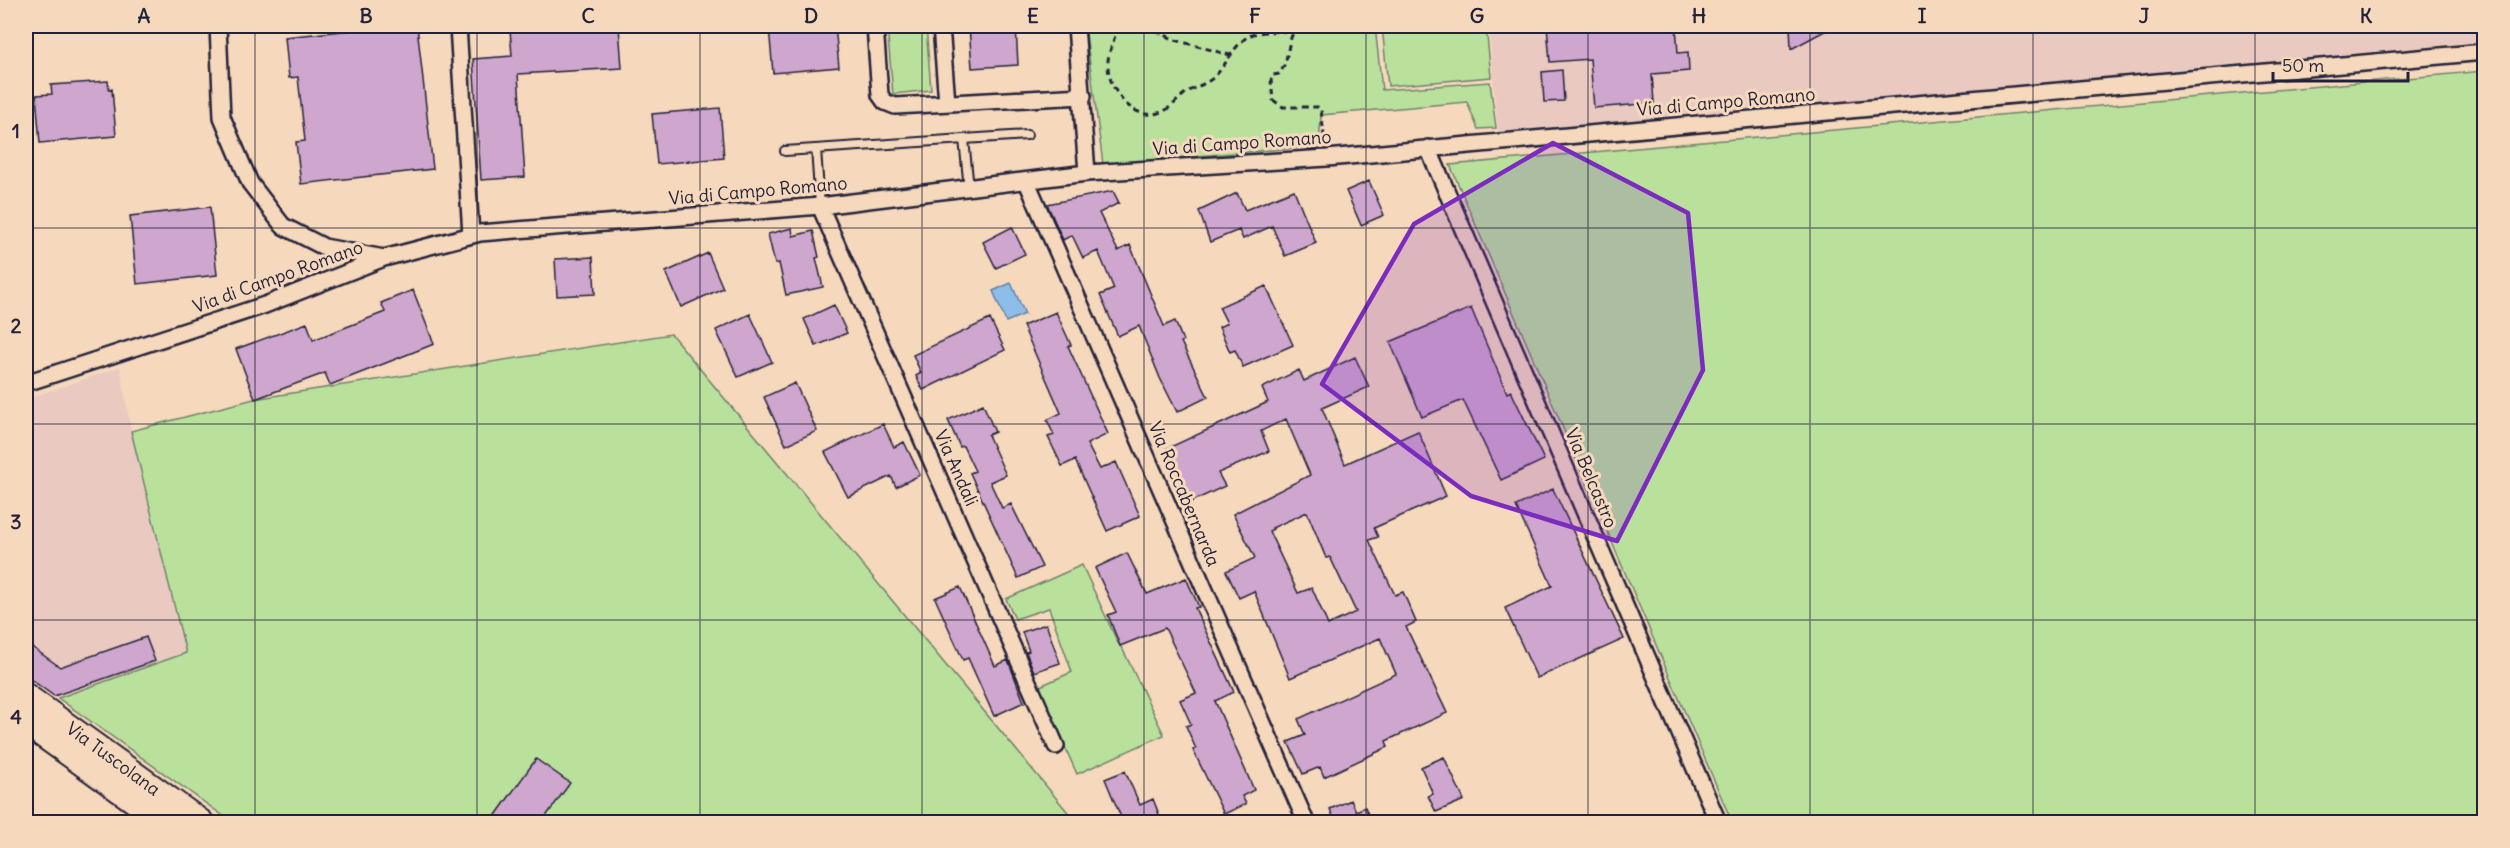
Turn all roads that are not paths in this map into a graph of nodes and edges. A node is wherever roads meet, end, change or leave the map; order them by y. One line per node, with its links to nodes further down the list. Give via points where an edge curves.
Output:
1 (218, 26): 19 (street, via 222,117 250,183 283,226 324,247)
2 (458, 26): 18 (street)
3 (875, 26): 8 (street, via 880,95 885,102 895,106)
4 (941, 26): 8 (street)
5 (1076, 26): 7 (street)
6 (2484, 52): 11 (street, Via di Campo Romano)
7 (1083, 96): 8 (street); 14 (street)
8 (947, 103)
9 (1027, 135): 10 (lane)
10 (964, 139): 12 (lane); 16 (lane)
11 (1428, 148): 14 (street, Via di Campo Romano); 27 (street, Via Belcastro)
12 (816, 149): 13 (lane); 17 (lane)
13 (785, 151)
14 (1087, 173): 15 (street, Via di Campo Romano)
15 (1027, 182): 16 (street, Via di Campo Romano); 26 (street, Via Roccabernarda)
16 (969, 189): 17 (street, Via di Campo Romano)
17 (820, 206): 18 (street, Via di Campo Romano); 23 (street, Via Andali)
18 (471, 235): 19 (street, Via di Campo Romano)
19 (384, 258): 20 (street, Via di Campo Romano, via 265,305)
20 (26, 383)
21 (26, 696): 25 (main road, Via Tuscolana)
22 (26, 723): 24 (main road, Via Tuscolana)
23 (1056, 747)
24 (164, 822)
25 (201, 822)
26 (1306, 822)
27 (1718, 822)

